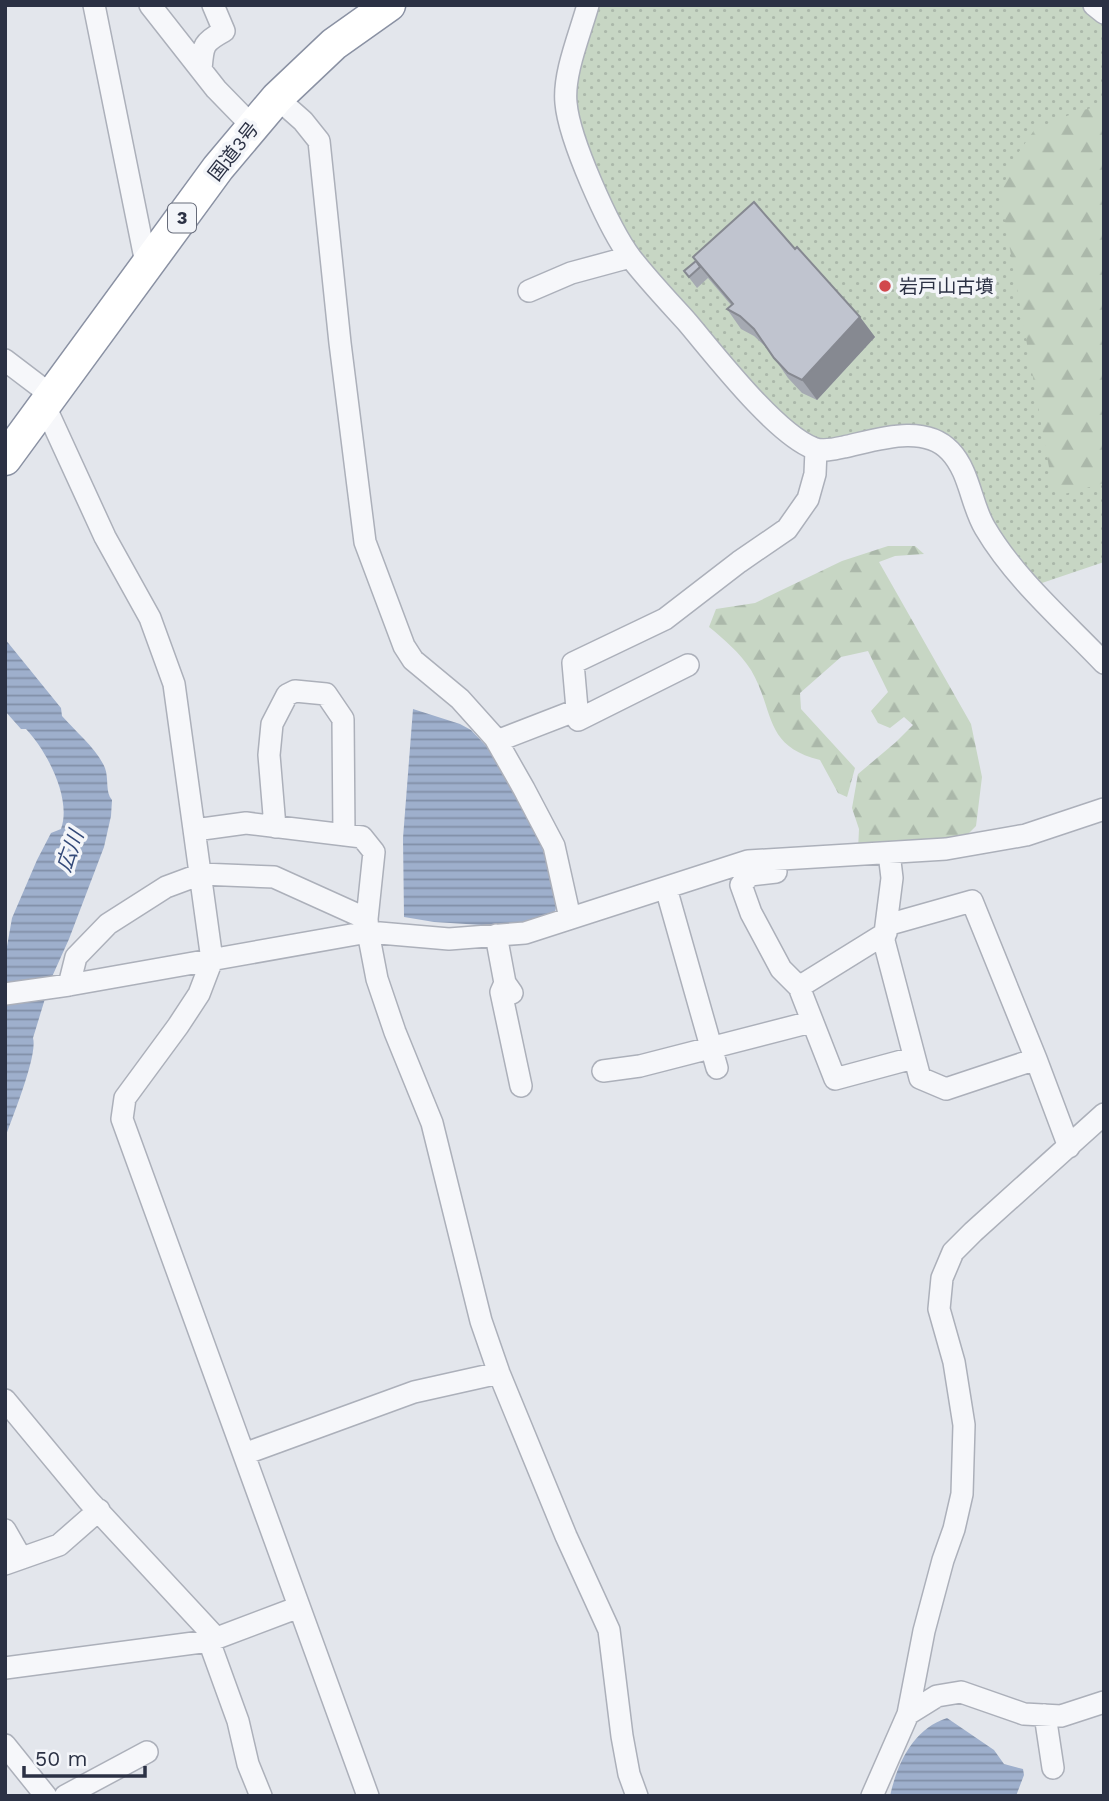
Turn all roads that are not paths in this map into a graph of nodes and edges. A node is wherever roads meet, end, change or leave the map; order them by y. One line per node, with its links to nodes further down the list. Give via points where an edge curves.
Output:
1 (94, 5): 12 (street)
2 (149, 5): 8 (street)
3 (213, 5): 8 (street, via 225,32 202,47)
4 (389, 5): 9 (highway, 国道3号 / 3, via 334,44)
5 (588, 5): 11 (street, via 565,101 571,131)
6 (1094, 5): 7 (street)
7 (1104, 13)
8 (201, 70): 10 (street)
9 (277, 98): 10 (highway, 国道3号 / 3); 21 (street, via 319,141 365,542 404,646)
10 (252, 126): 12 (highway, 国道3号 / 3)
11 (630, 257): 13 (street); 16 (street, via 764,409)
12 (147, 268): 15 (highway, 国道3号 / 3)
13 (528, 291)
14 (5, 360): 15 (street)
15 (47, 400): 17 (highway, 国道3号 / 3); 24 (street, via 105,537 150,618 174,684)
16 (816, 450): 18 (street, via 917,436 950,451 984,527 1010,564); 20 (street, via 808,499 787,529 665,620 573,663)
17 (5, 459)
18 (1104, 663)
19 (688, 665): 20 (street, via 578,720)
20 (577, 710): 21 (street)
21 (497, 741): 30 (street, via 554,846)
22 (1104, 808): 26 (street, via 1026,835)
23 (275, 827): 24 (street, via 246,823); 25 (street); 25 (street, via 269,755 272,724 287,695 319,691 343,719)
24 (195, 830): 28 (street)
25 (345, 835): 31 (street, via 362,837 374,852)
26 (889, 853): 27 (street); 32 (street, via 892,878)
27 (855, 855): 29 (street, via 748,861); 36 (street, via 856,864 750,875 741,885 781,969)
28 (201, 874): 31 (street, via 274,877); 34 (street); 35 (street, via 166,887 108,924 76,957)
29 (666, 887): 30 (street); 39 (street)
30 (570, 918): 33 (street, via 525,933)
31 (368, 926): 33 (street, via 449,939); 34 (street); 47 (street, via 377,979 432,1123 481,1321)
32 (886, 929): 36 (street); 40 (street, via 884,941); 41 (street, via 972,901)
33 (496, 935): 44 (street, via 509,989 501,992)
34 (212, 960): 35 (street); 49 (street, via 199,994 125,1098 121,1119)
35 (64, 986): 37 (street)
36 (799, 988): 38 (street)
37 (5, 994)
38 (811, 1022): 39 (street); 40 (street, via 835,1079)
39 (711, 1046): 42 (street); 43 (street)
40 (913, 1058): 41 (street, via 920,1078 946,1089)
41 (1036, 1059): 46 (street)
42 (717, 1068)
43 (603, 1071)
44 (521, 1086)
45 (1104, 1114): 46 (street)
46 (1069, 1147): 57 (street, via 953,1252 942,1278 939,1309 965,1428 962,1494 924,1631)
47 (499, 1373): 49 (street, via 414,1392); 66 (street, via 609,1630 622,1736)
48 (5, 1400): 50 (street)
49 (244, 1454): 53 (street)
50 (99, 1510): 52 (street, via 59,1545); 54 (street)
51 (5, 1530): 52 (street)
52 (13, 1561)
53 (299, 1607): 54 (street); 65 (street)
54 (212, 1639): 55 (street); 64 (street)
55 (5, 1668)
56 (1104, 1702): 58 (street, via 1061,1716)
57 (908, 1714): 58 (street, via 937,1696 961,1692 1024,1714); 67 (street)
58 (1045, 1715): 61 (street)
59 (5, 1745): 62 (street)
60 (148, 1752): 63 (street)
61 (1053, 1768)
62 (46, 1796)
63 (65, 1796)
64 (261, 1796)
65 (368, 1796)
66 (637, 1796)
67 (872, 1796)

